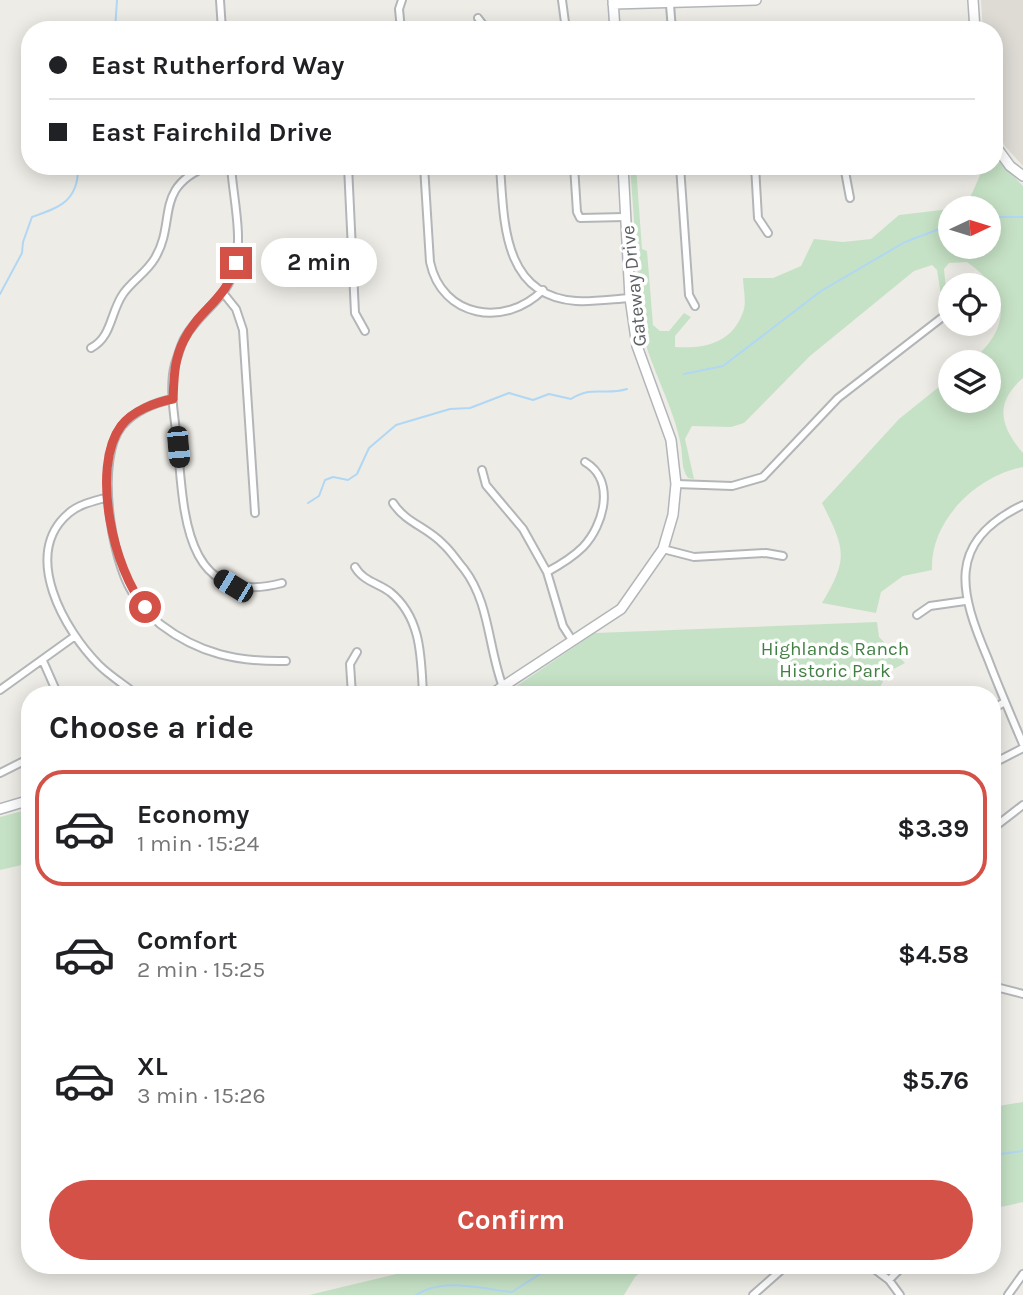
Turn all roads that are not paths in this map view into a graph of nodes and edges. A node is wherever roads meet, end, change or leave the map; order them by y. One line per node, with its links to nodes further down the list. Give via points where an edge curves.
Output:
1 (220, 0): 8 (street)
2 (402, 0): 9 (street)
3 (562, 0): 10 (street)
4 (756, 0): 7 (street)
5 (973, 0): 13 (street)
6 (613, 2): 7 (street); 11 (street)
7 (670, 5): 12 (street)
8 (221, 21)
9 (401, 21)
10 (565, 21)
11 (614, 21)
12 (671, 21)
13 (974, 21)
14 (1003, 156): 25 (street)
15 (192, 175): 35 (street, via 174,192 155,259 122,295 103,342)
16 (232, 175): 30 (street, via 237,250 234,274)
17 (348, 175): 34 (street, via 355,313)
18 (425, 175): 29 (street, via 430,262 445,293 459,305 498,314 520,309)
19 (501, 175): 29 (street, via 505,236 512,257)
20 (575, 175): 27 (street, via 580,218)
21 (623, 175): 27 (street, Gateway Drive)
22 (681, 175): 32 (street, via 689,295)
23 (756, 175): 28 (street, via 758,218)
24 (846, 175): 26 (street)
25 (1023, 176)
26 (850, 198)
27 (625, 217): 31 (street, Gateway Drive)
28 (768, 233)
29 (543, 290): 31 (street, via 575,301)
30 (224, 294): 36 (street, via 184,339 174,368); 43 (street, via 236,309 243,330)
31 (630, 298): 39 (street, Gateway Drive, via 637,346 671,440)
32 (695, 306)
33 (938, 321): 39 (street, via 838,398 763,477 732,486)
34 (365, 331)
35 (91, 348)
36 (173, 399): 40 (street, via 158,402 121,426 109,457); 48 (street, via 184,520 195,554 215,576 233,586 260,589)
37 (585, 462): 47 (street, via 596,468 603,484 600,519 585,545)
38 (482, 470): 47 (street, via 486,485 523,529)
39 (676, 484): 44 (street, Gateway Drive)
40 (108, 497): 51 (street, via 68,514 54,534 47,560 59,608); 55 (street, via 117,555 132,592 158,622 215,655 250,662)
41 (393, 503): 60 (street, via 401,516 442,542 466,572 485,608 492,658)
42 (1023, 505): 49 (street, via 997,519 979,538 967,567)
43 (255, 513)
44 (663, 549): 45 (street, via 694,557); 52 (street, Gateway Drive, via 621,609)
45 (783, 556)
46 (355, 567): 59 (street, via 359,575 390,592 412,620 420,647)
47 (547, 572): 52 (street, via 563,626)
48 (282, 583)
49 (965, 601): 50 (street, via 930,606); 62 (street)
50 (917, 615)
51 (75, 636): 54 (street); 57 (street, via 100,666)
52 (572, 640): 61 (street, Gateway Drive)
53 (357, 652): 58 (street, via 350,664)
54 (43, 661): 56 (street); 63 (street)
55 (286, 661)
56 (54, 686)
57 (126, 686)
58 (351, 686)
59 (422, 686)
60 (503, 686)
61 (504, 686)
62 (999, 686)
63 (0, 690)
64 (1001, 692): 65 (street)
65 (1005, 702): 66 (street); 67 (street)
66 (1001, 704)
67 (1023, 746): 68 (street)
68 (1001, 759)
69 (21, 762): 70 (street)
70 (0, 773)
71 (21, 803): 73 (street)
72 (1023, 805): 74 (street)
73 (0, 809)
74 (1001, 823)
75 (1001, 988): 76 (street)
76 (1023, 994)
77 (777, 1274): 82 (street)
78 (881, 1274): 81 (street)
79 (895, 1274): 81 (street)
80 (1023, 1274): 84 (street)
81 (889, 1280): 83 (street)
82 (753, 1295)
83 (900, 1295)
84 (1008, 1295)

